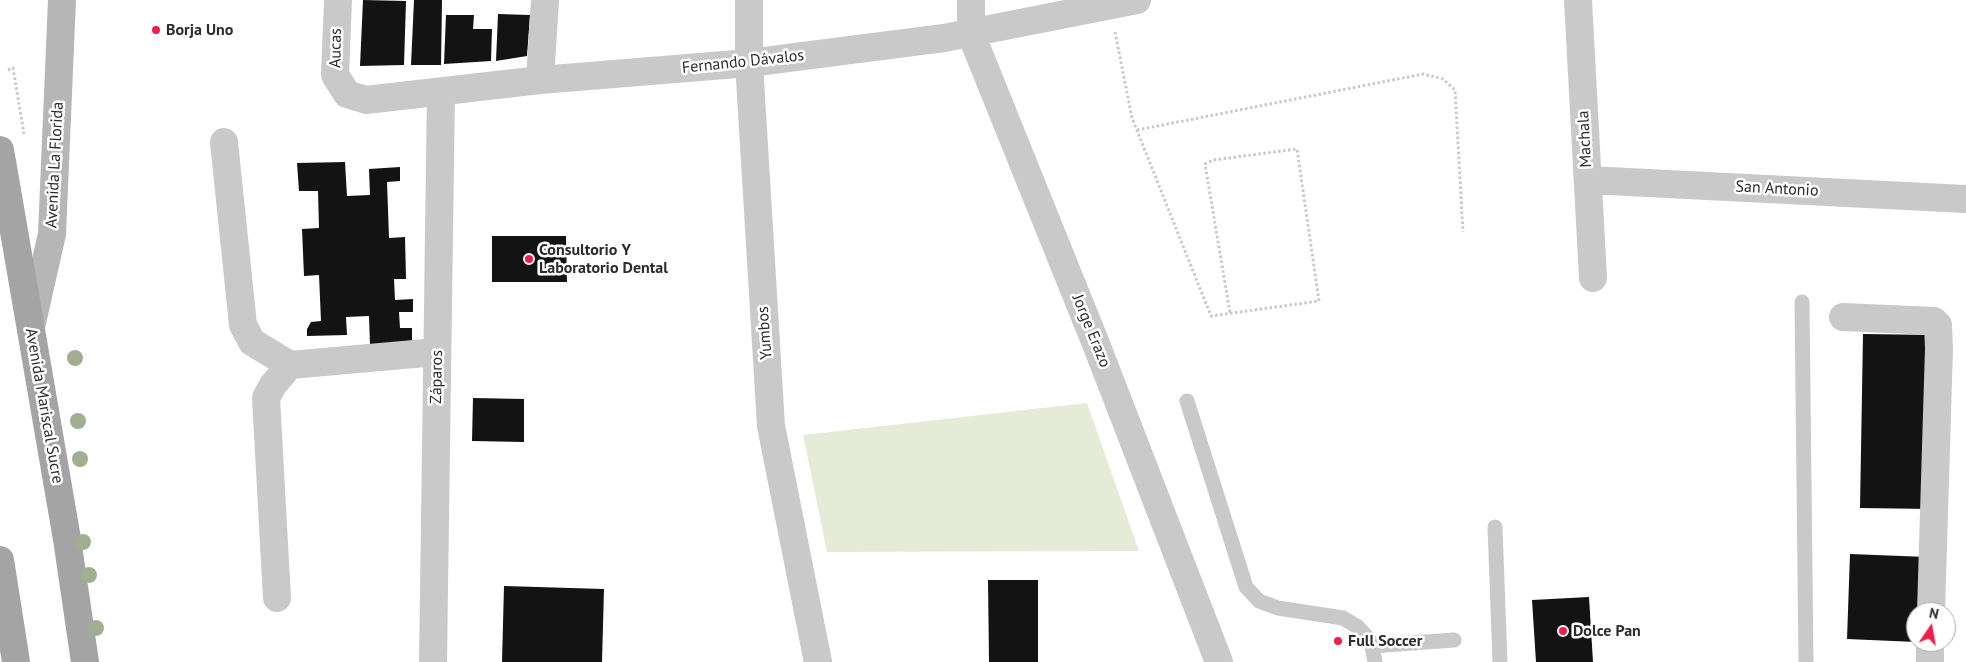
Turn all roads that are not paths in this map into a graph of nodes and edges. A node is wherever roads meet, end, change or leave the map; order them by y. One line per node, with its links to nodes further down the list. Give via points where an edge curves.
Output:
1 (62, 0): 20 (main road, Avenida La Florida, via 52,234)
2 (338, 0): 12 (street, Aucas, via 335,75)
3 (545, 0): 10 (street)
4 (749, 0): 9 (street, Yumbos)
5 (971, 0): 8 (street, Jorge Erazo)
6 (1137, 0): 8 (street, Fernando Dávalos)
7 (1578, 0): 15 (street, Machala)
8 (971, 34): 9 (street, Fernando Dávalos); 34 (street, Jorge Erazo)
9 (749, 63): 10 (street, Fernando Dávalos); 33 (street, Yumbos, via 771,426)
10 (540, 80): 11 (street, Fernando Dávalos)
11 (441, 92): 12 (street, Fernando Dávalos, via 366,100); 21 (street, Záparos)
12 (347, 94)
13 (224, 142): 22 (street, via 243,325 252,342)
14 (13, 147): 20 (main road, Avenida Mariscal Sucre)
15 (1588, 180): 16 (street, San Antonio); 17 (street, Machala)
16 (1966, 199)
17 (1593, 278)
18 (1802, 302): 37 (lane)
19 (1843, 317): 27 (street, via 1934,321 1938,325)
20 (31, 327): 31 (main road, Avenida Mariscal Sucre)
21 (437, 352): 22 (street); 32 (street, Záparos)
22 (290, 365): 26 (street, via 266,398)
23 (1186, 401): 29 (lane, via 1246,587 1258,601 1278,608 1343,618 1358,627)
24 (1495, 527): 36 (lane)
25 (0, 560): 30 (main road)
26 (277, 598)
27 (1931, 602)
28 (1454, 640): 29 (lane)
29 (1372, 646): 35 (lane)
30 (16, 662)
31 (85, 662)
32 (433, 662)
33 (818, 662)
34 (1220, 662)
35 (1374, 662)
36 (1500, 662)
37 (1806, 662)

